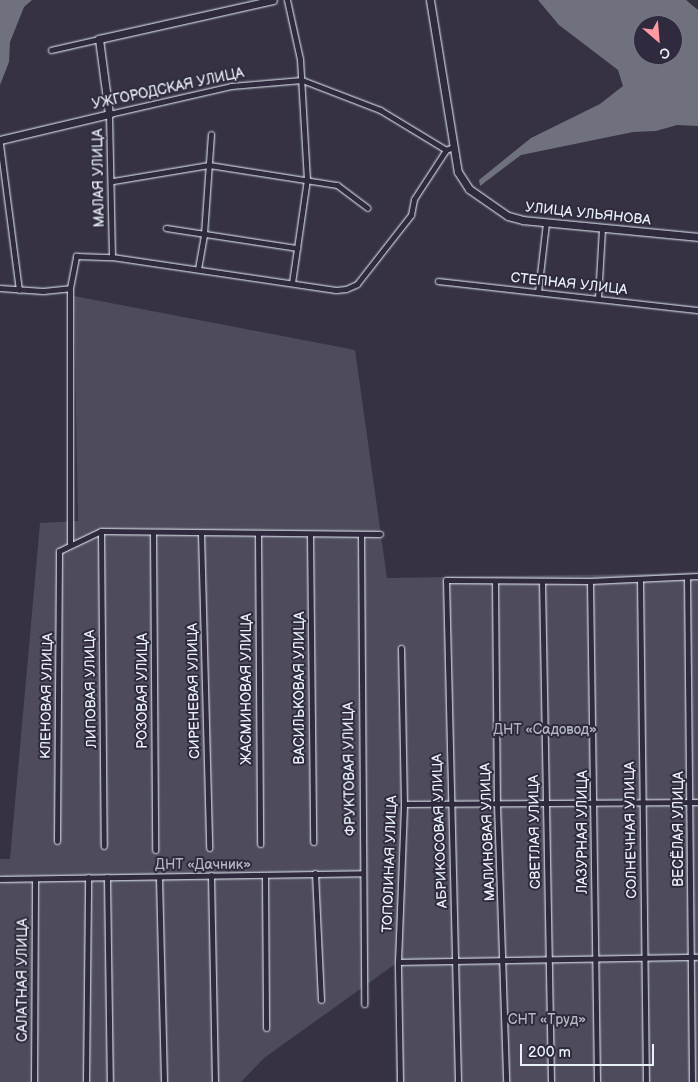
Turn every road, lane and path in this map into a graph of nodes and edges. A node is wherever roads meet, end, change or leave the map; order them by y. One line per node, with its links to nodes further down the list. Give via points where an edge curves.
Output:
1 (273, 0): 4 (street)
2 (287, 0): 6 (street)
3 (430, 0): 10 (street, УЛИЦА УЛЬЯНОВА)
4 (99, 39): 5 (street); 7 (street, МАЛАЯ УЛИЦА)
5 (51, 50)
6 (302, 80): 7 (street, УЖГОРОДСКАЯ УЛИЦА, via 232,86); 11 (street, УЖГОРОДСКАЯ УЛИЦА, via 380,110); 13 (street)
7 (109, 114): 9 (street, УЖГОРОДСКАЯ УЛИЦА); 14 (street, МАЛАЯ УЛИЦА)
8 (211, 134): 12 (street)
9 (0, 142): 28 (street)
10 (454, 147): 11 (street); 16 (street, УЛИЦА УЛЬЯНОВА, via 458,172 469,189 508,216)
11 (446, 150): 25 (street, via 414,199 411,215 357,284 346,289)
12 (209, 165): 13 (street); 14 (street); 19 (street)
13 (307, 180): 15 (street, via 337,185); 21 (street)
14 (113, 181): 22 (street, МАЛАЯ УЛИЦА)
15 (367, 208)
16 (546, 223): 18 (street, УЛИЦА УЛЬЯНОВА); 29 (street)
17 (166, 228): 19 (street)
18 (602, 228): 20 (street, УЛИЦА УЛЬЯНОВА); 30 (street)
19 (204, 234): 21 (street); 23 (street)
20 (698, 238)
21 (297, 248): 25 (street)
22 (112, 257): 23 (street); 27 (street, via 76,256)
23 (198, 269): 25 (street)
24 (438, 281): 29 (street, СТЕПНАЯ УЛИЦА)
25 (292, 283)
26 (0, 288): 28 (street)
27 (70, 288): 28 (street); 39 (street)
28 (19, 290)
29 (538, 292): 30 (street, СТЕПНАЯ УЛИЦА)
30 (598, 298): 31 (street, СТЕПНАЯ УЛИЦА)
31 (698, 310)
32 (101, 530): 33 (street); 39 (street); 58 (street, ЛИПОВАЯ УЛИЦА)
33 (153, 532): 34 (street); 60 (street, РОЗОВАЯ УЛИЦА)
34 (201, 533): 35 (street); 59 (street, СИРЕНЕВАЯ УЛИЦА)
35 (258, 534): 36 (street); 57 (street, ЖАСМИНОВАЯ УЛИЦА)
36 (310, 534): 37 (street); 56 (street, ВАСИЛЬКОВАЯ УЛИЦА)
37 (361, 534): 38 (street); 61 (street, ФРУКТОВАЯ УЛИЦА)
38 (380, 534)
39 (70, 546): 55 (street, КЛЕНОВАЯ УЛИЦА, via 59,551)
40 (698, 576): 41 (street)
41 (687, 577): 42 (street); 49 (street, ВЕСЁЛАЯ УЛИЦА)
42 (640, 578): 45 (street); 48 (street, СОЛНЕЧНАЯ УЛИЦА)
43 (496, 581): 44 (street); 53 (street, МАЛИНОВАЯ УЛИЦА); 54 (street, АБРИКОСОВАЯ УЛИЦА, via 446,580)
44 (542, 581): 45 (street); 51 (street, СВЕТЛАЯ УЛИЦА)
45 (590, 581): 47 (street, ЛАЗУРНАЯ УЛИЦА)
46 (400, 648): 52 (street, ТОПОЛИНАЯ УЛИЦА)
47 (594, 802): 48 (street); 51 (street); 72 (street, ЛАЗУРНАЯ УЛИЦА)
48 (642, 802): 49 (street); 74 (street, СОЛНЕЧНАЯ УЛИЦА)
49 (690, 802): 50 (street); 73 (street, ВЕСЁЛАЯ УЛИЦА)
50 (698, 802)
51 (547, 803): 53 (street); 71 (street, СВЕТЛАЯ УЛИЦА)
52 (404, 804): 54 (street); 77 (street, ТОПОЛИНАЯ УЛИЦА)
53 (497, 804): 54 (street); 76 (street, МАЛИНОВАЯ УЛИЦА)
54 (449, 805): 75 (street, АБРИКОСОВАЯ УЛИЦА)
55 (57, 842)
56 (313, 842)
57 (260, 844)
58 (104, 846)
59 (209, 848)
60 (155, 850)
61 (362, 872): 62 (street); 79 (street, ФРУКТОВАЯ УЛИЦА)
62 (314, 873): 64 (street); 78 (street)
63 (211, 875): 64 (street); 67 (street); 85 (street)
64 (265, 875): 80 (street)
65 (88, 877): 66 (street); 69 (street); 82 (street)
66 (106, 877): 67 (street); 83 (street)
67 (159, 877): 84 (street)
68 (0, 879): 69 (street)
69 (35, 879): 81 (street, САЛАТНАЯ УЛИЦА)
70 (698, 957): 73 (street)
71 (548, 958): 72 (street); 76 (street); 89 (street, СВЕТЛАЯ УЛИЦА)
72 (595, 958): 74 (street); 90 (street, ЛАЗУРНАЯ УЛИЦА)
73 (691, 958): 74 (street); 92 (street, ВЕСЁЛАЯ УЛИЦА)
74 (644, 959): 91 (street, СОЛНЕЧНАЯ УЛИЦА)
75 (456, 960): 76 (street); 77 (street); 87 (street, АБРИКОСОВАЯ УЛИЦА)
76 (504, 960): 88 (street, МАЛИНОВАЯ УЛИЦА)
77 (398, 962): 86 (street, ТОПОЛИНАЯ УЛИЦА)
78 (321, 1000)
79 (364, 1004)
80 (266, 1028)
81 (34, 1082)
82 (86, 1082)
83 (110, 1082)
84 (164, 1082)
85 (215, 1082)
86 (400, 1082)
87 (458, 1082)
88 (506, 1082)
89 (551, 1082)
90 (597, 1082)
91 (646, 1082)
92 (692, 1082)

